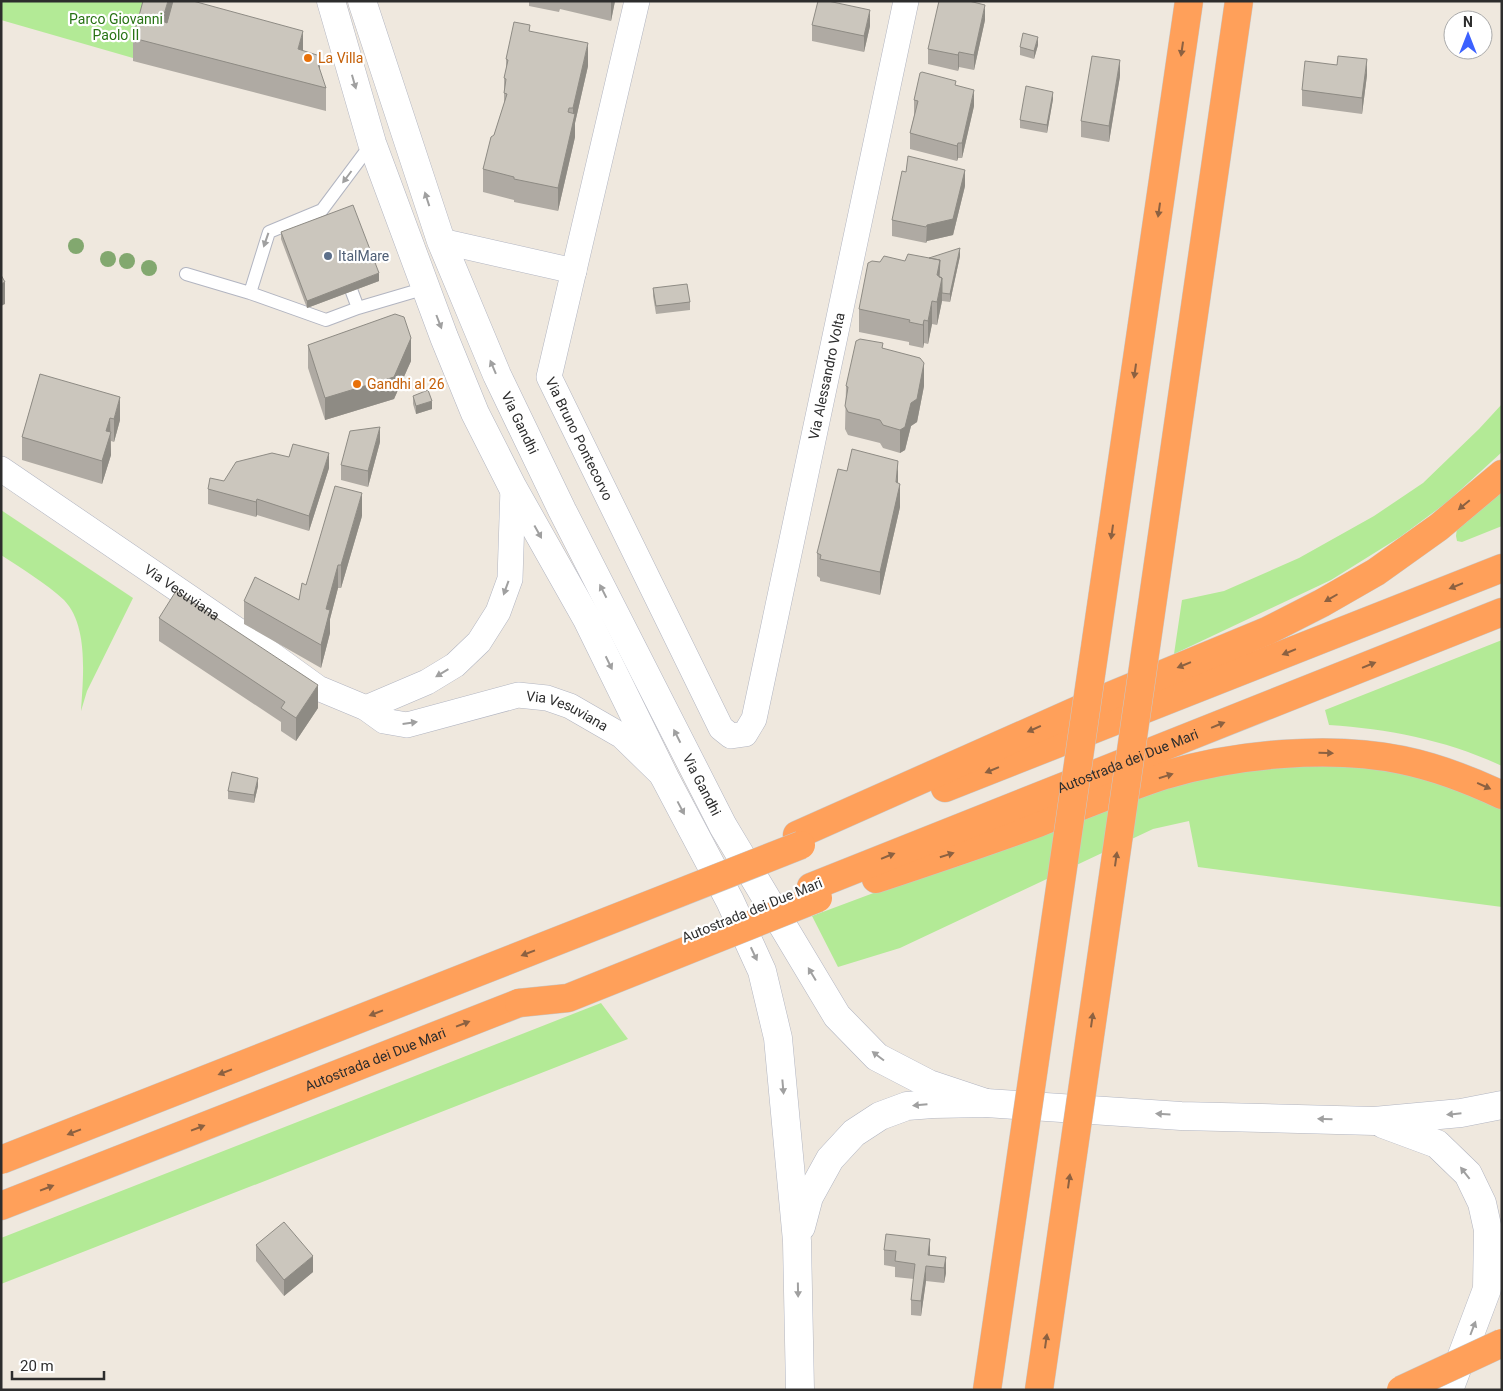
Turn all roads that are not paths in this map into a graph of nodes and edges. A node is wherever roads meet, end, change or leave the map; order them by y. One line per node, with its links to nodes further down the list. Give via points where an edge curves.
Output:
1 (331, 1): 7 (street, one-way to 7)
2 (362, 1): 8 (street, Via Gandhi, one-way to 2)
3 (637, 1): 10 (street, Via Bruno Pontecorvo)
4 (906, 1): 23 (street, Via Alessandro Volta, via 754,720 745,734)
5 (1189, 1): 37 (highway, one-way to 37, bridge)
6 (1239, 1): 38 (highway, one-way to 6, bridge)
7 (372, 143): 12 (street); 13 (lane, one-way to 13, via 324,214 269,232)
8 (440, 240): 10 (street); 28 (street, Via Gandhi, one-way to 8, via 929,1084 877,1057 837,1016 722,826 497,376)
9 (342, 263): 15 (lane)
10 (574, 271): 23 (street, Via Bruno Pontecorvo, via 549,377 721,728)
11 (186, 274): 13 (lane)
12 (426, 288): 15 (lane); 19 (street, one-way to 19, via 476,413)
13 (250, 293): 16 (lane)
14 (319, 302): 16 (lane)
15 (358, 308): 16 (lane)
16 (326, 320)
17 (1, 469): 22 (street, Via Vesuviana, via 318,688)
18 (1502, 474): 26 (highway, one-way to 26, via 1439,527 1376,572 1322,603 1267,630 1098,700)
19 (514, 488): 22 (street, one-way to 22, via 510,579 498,612 479,642 455,665 427,682); 24 (street, one-way to 24, via 587,619)
20 (1502, 568): 26 (highway, one-way to 26)
21 (1502, 612): 27 (highway, Autostrada dei Due Mari, one-way to 21)
22 (366, 708): 24 (street, Via Vesuviana, one-way to 24, via 384,721 407,725 518,696 547,698 570,706 622,736)
23 (731, 736)
24 (666, 778): 33 (street, one-way to 33, via 730,901 762,971 778,1038)
25 (1502, 794): 27 (highway, one-way to 25, via 987,842 1164,776 1204,765 1272,754 1369,755 1402,760)
26 (799, 840): 31 (highway, one-way to 31, bridge, via 555,942)
27 (814, 892): 32 (highway, Autostrada dei Due Mari, one-way to 27, bridge, via 518,1003 568,998)
28 (986, 1103): 30 (street, one-way to 28, via 1180,1116); 33 (street, one-way to 33, via 907,1106 880,1116 854,1134 830,1159 809,1197)
29 (1502, 1105): 30 (street, one-way to 30, via 1460,1113)
30 (1374, 1121): 34 (street, one-way to 30, via 1482,1202 1468,1174 1437,1144)
31 (1, 1160)
32 (1, 1206)
33 (797, 1241): 36 (street, one-way to 36)
34 (1494, 1278): 40 (street, one-way to 34)
35 (1502, 1343): 39 (highway, bridge)
36 (800, 1390)
37 (986, 1390)
38 (1039, 1390)
39 (1401, 1390)
40 (1449, 1390)

